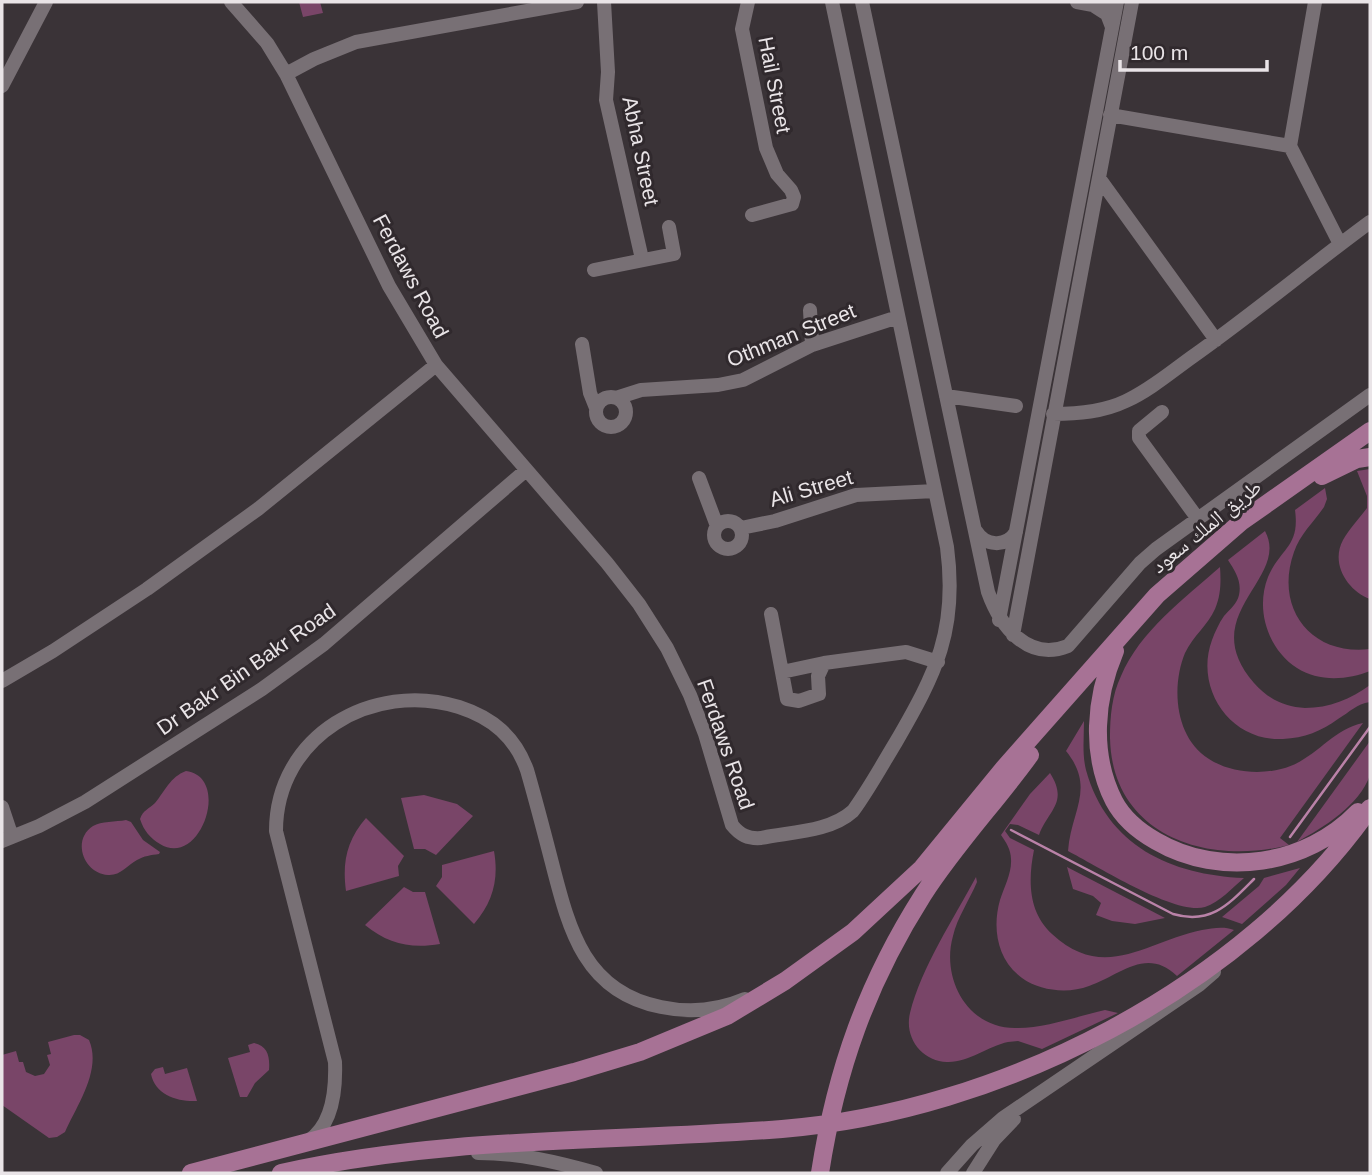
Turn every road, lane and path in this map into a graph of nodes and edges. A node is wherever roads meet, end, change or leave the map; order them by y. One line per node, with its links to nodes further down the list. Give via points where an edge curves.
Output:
1 (46, 2): 16 (street)
2 (231, 2): 15 (street, Ferdaws Road, via 267,43)
3 (577, 2): 15 (street, via 364,40)
4 (604, 2): 24 (street, Abha Street, via 606,100)
5 (748, 2): 20 (street, Hail Street, via 743,29 766,148 794,197 792,204)
6 (832, 2): 29 (street, Ferdaws Road)
7 (862, 2): 36 (street)
8 (1077, 2): 13 (street)
9 (1110, 2): 13 (street)
10 (1117, 2): 14 (street)
11 (1132, 2): 17 (street)
12 (1315, 2): 18 (street)
13 (1093, 5): 14 (street, via 1107,14)
14 (1112, 27): 26 (street)
15 (286, 74): 33 (street, Ferdaws Road, via 389,285)
16 (2, 86)
17 (1110, 115): 18 (street); 19 (street)
18 (1290, 146): 23 (street)
19 (1099, 178): 27 (street); 30 (street)
20 (752, 215)
21 (1370, 222): 23 (street)
22 (669, 227): 24 (street, via 674,254)
23 (1340, 244): 30 (street)
24 (642, 259): 25 (street)
25 (594, 270)
26 (1062, 288): 27 (street); 34 (street)
27 (1077, 291): 41 (street)
28 (810, 310): 32 (street)
29 (898, 317): 32 (street, Othman Street); 47 (street, Ferdaws Road)
30 (1216, 340): 41 (street, via 1125,402 1078,414)
31 (582, 344): 39 (street)
32 (812, 345): 37 (street, Othman Street, via 743,380 641,390)
33 (436, 365): 45 (street, Ferdaws Road); 62 (street, via 258,509 147,589)
34 (1042, 394): 38 (street, via 1032,404); 42 (street)
35 (1370, 395): 49 (street)
36 (946, 396): 38 (street); 52 (street)
37 (616, 398): 39 (street, via 605,398); 39 (street, via 626,412 616,426 602,425)
38 (1016, 406): 42 (street, via 1030,415)
39 (596, 408)
40 (1162, 412): 49 (street, via 1139,431 1139,438)
41 (1053, 414): 57 (street)
42 (1035, 431): 53 (street)
43 (1370, 431): 48 (main road, طريق الملك سعود)
44 (1370, 457): 48 (main road)
45 (525, 471): 58 (street, Ferdaws Road, via 607,563 667,648 705,734 732,825 743,835 761,838 846,818 927,689); 66 (street, Dr Bakr Bin Bakr Road, via 324,644 272,682 85,802)
46 (699, 478): 50 (street)
47 (935, 491): 51 (street, Ali Street, via 856,495); 58 (street, Ferdaws Road, via 951,575 948,627)
48 (1277, 497): 56 (main road, طريق الملك سعود, via 1203,553)
49 (1198, 519): 57 (street, via 1140,563 1068,646 1037,648)
50 (717, 526): 51 (street, via 729,520); 51 (street, via 717,544 730,549 741,541)
51 (741, 528)
52 (975, 530): 53 (street, via 982,540 993,543 1007,541); 55 (street)
53 (1016, 531): 55 (street)
54 (771, 614): 60 (street)
55 (999, 620): 57 (street)
56 (1123, 632): 61 (main road, طريق الملك سعود); 63 (main road, via 1100,699 1099,758 1115,803 1147,836 1195,858 1251,863 1306,849 1349,821)
57 (1013, 635)
58 (938, 662): 59 (street, via 906,652)
59 (819, 664): 60 (street); 60 (street, via 819,694 799,701 787,699)
60 (782, 672)
61 (1087, 676): 68 (main road, via 922,868 853,932); 75 (main road, via 943,867 892,947 850,1043)
62 (2, 681)
63 (1370, 799)
64 (2, 807): 66 (street)
65 (1370, 808): 67 (main road, via 1330,860)
66 (7, 839)
67 (1274, 917): 69 (street, via 1199,985); 71 (main road, via 1140,1012 1056,1055 952,1097 785,1129)
68 (785, 981): 70 (main road, via 727,1016 640,1052); 70 (street, via 741,1001 695,1010 652,1005 614,988 590,964 568,925 527,770 512,739 493,723 457,706 415,699 376,704 319,736 293,765 279,798 276,831 335,1062 329,1112 316,1136)
69 (1038, 1093): 76 (street, via 972,1145); 77 (street, via 994,1140)
70 (303, 1144): 72 (main road)
71 (400, 1152): 73 (main road); 74 (street, via 504,1153)
72 (191, 1173)
73 (281, 1173)
74 (596, 1173)
75 (820, 1173)
76 (947, 1173)
77 (973, 1173)

